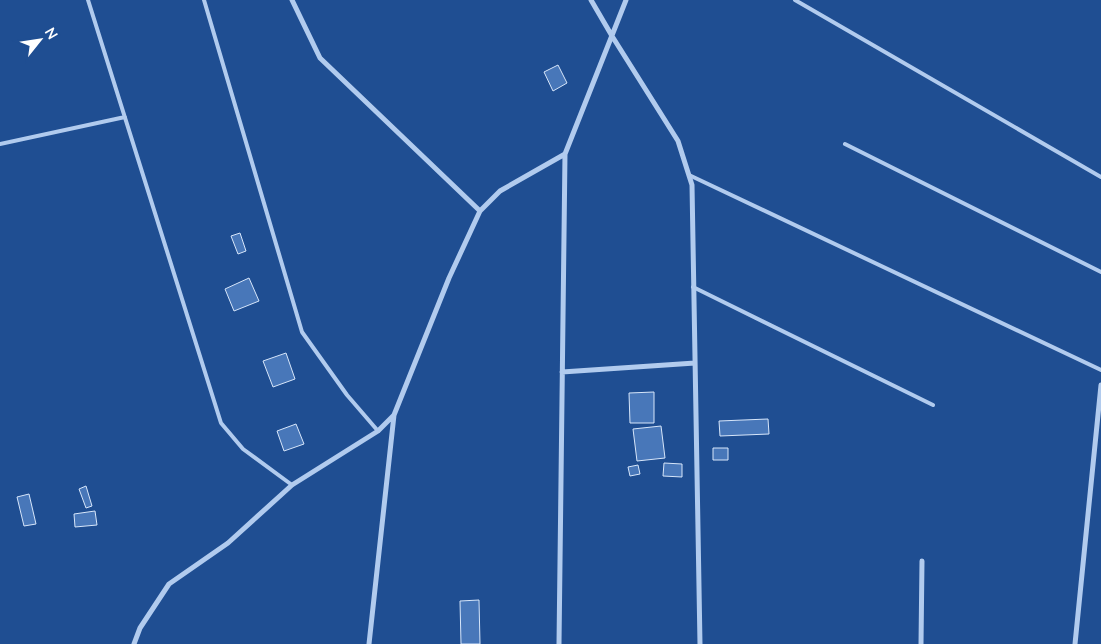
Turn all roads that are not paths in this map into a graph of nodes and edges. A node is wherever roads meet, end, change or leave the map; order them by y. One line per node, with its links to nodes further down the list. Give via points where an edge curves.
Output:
1 (88, 0): 8 (lane)
2 (204, 0): 23 (lane, via 302,332 347,395)
3 (292, 0): 14 (street, via 320,58)
4 (591, 0): 7 (street)
5 (626, 0): 7 (street)
6 (794, 0): 13 (lane)
7 (612, 36): 11 (street); 12 (street, via 678,141)
8 (125, 117): 9 (lane); 24 (lane, via 221,423 242,449)
9 (0, 144)
10 (845, 144): 15 (lane)
11 (565, 154): 14 (street, via 500,191); 19 (street)
12 (689, 175): 16 (street, via 692,185); 18 (lane)
13 (1101, 177)
14 (480, 211): 22 (street, via 448,278)
15 (1101, 272)
16 (693, 286): 17 (street); 21 (lane)
17 (695, 363): 19 (street); 29 (street)
18 (1101, 370)
19 (562, 372): 28 (street)
20 (1101, 384): 31 (street)
21 (933, 405)
22 (394, 415): 23 (street); 27 (street)
23 (378, 431): 24 (street)
24 (292, 485): 26 (street, via 228,543 169,584 140,628)
25 (922, 561): 30 (street)
26 (134, 644)
27 (369, 644)
28 (560, 644)
29 (700, 644)
30 (921, 644)
31 (1075, 644)

